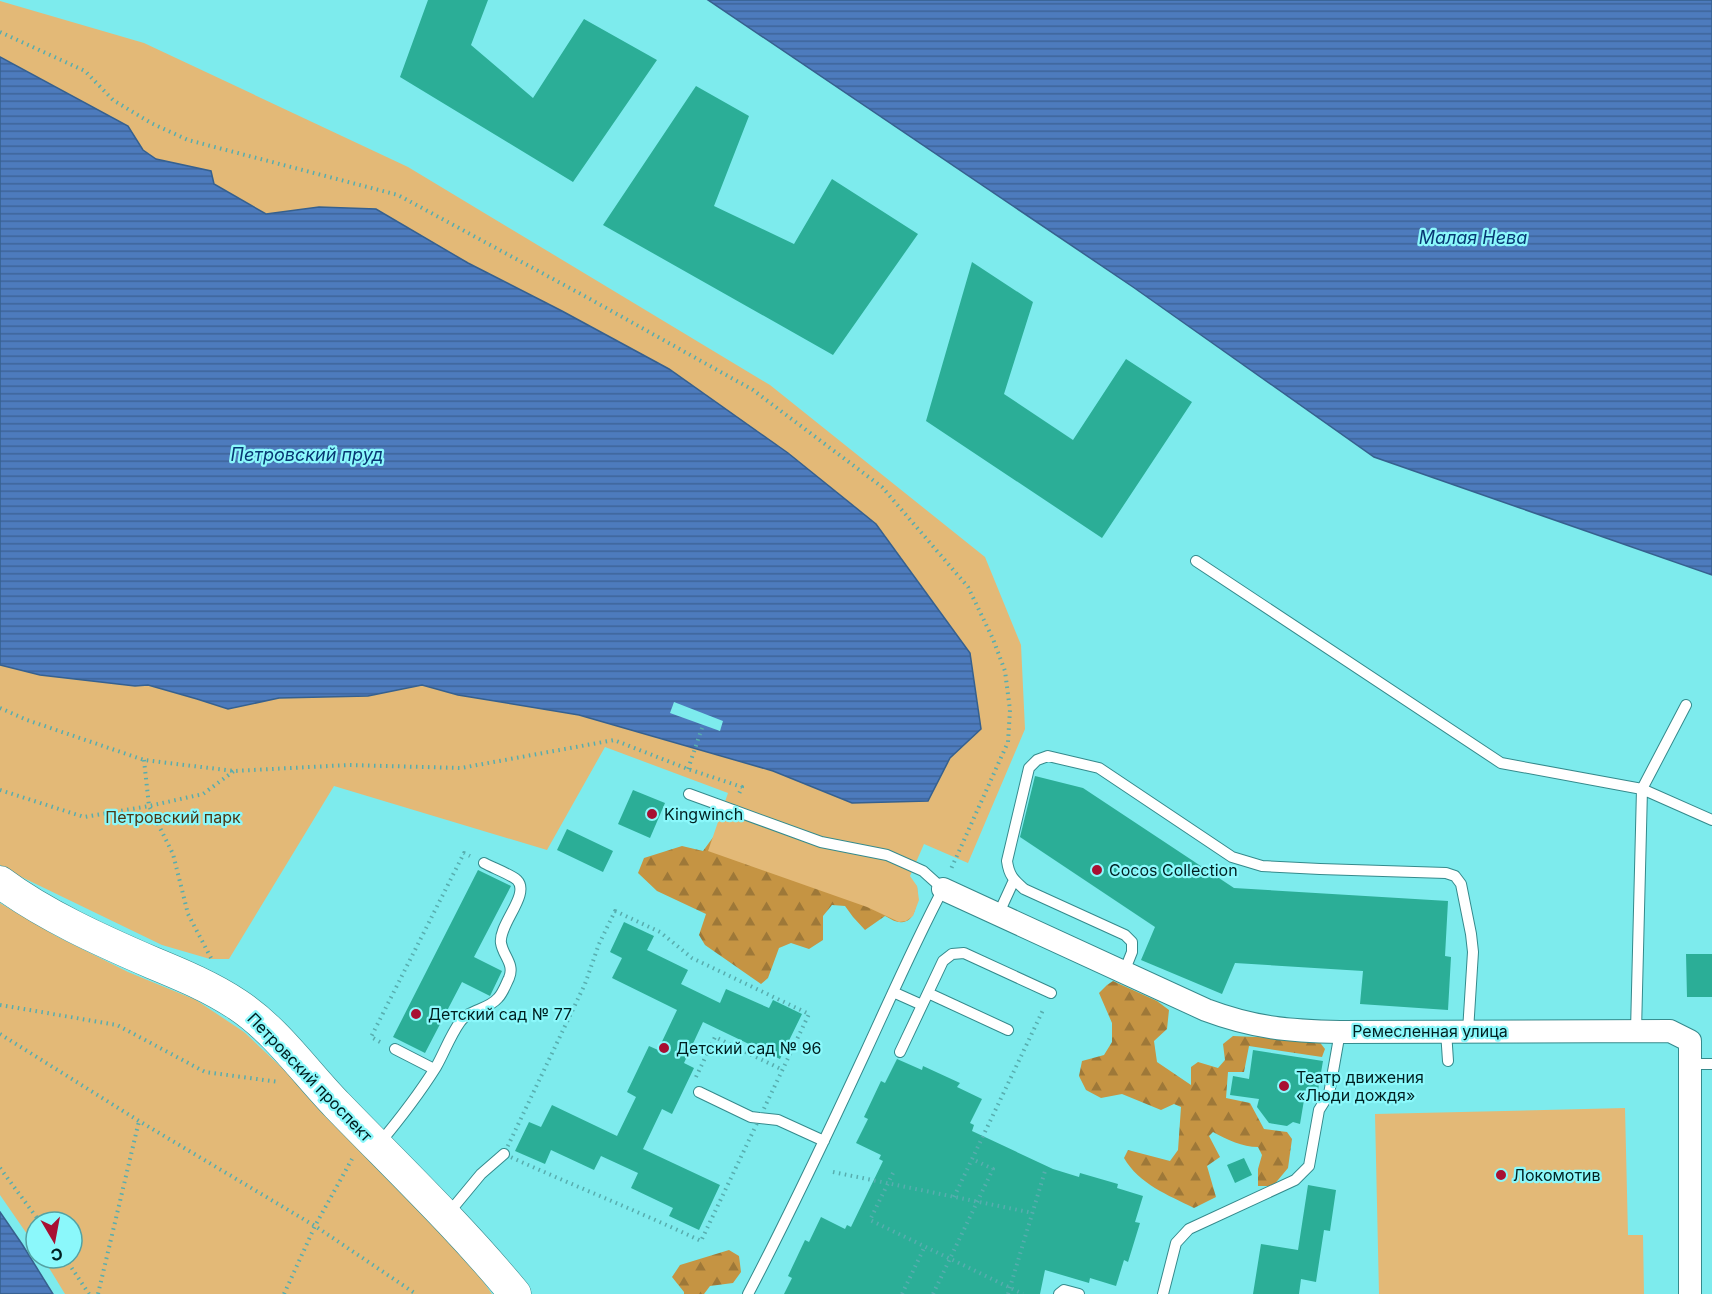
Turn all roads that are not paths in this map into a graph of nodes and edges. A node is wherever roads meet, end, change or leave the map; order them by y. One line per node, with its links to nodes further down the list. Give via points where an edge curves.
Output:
1 (1196, 561): 3 (lane, via 1501,763)
2 (1686, 705): 3 (lane)
3 (1642, 789): 5 (lane); 17 (lane)
4 (689, 794): 9 (lane, via 820,842 888,855 923,871)
5 (1712, 820)
6 (484, 863): 24 (lane, via 517,879 521,886 501,943 511,964 511,974 499,998 461,1021)
7 (1014, 880): 10 (lane); 11 (lane, via 1024,889 1125,935 1132,942 1132,952); 18 (lane, via 1006,861 1029,768 1048,756 1099,768 1232,857 1262,866 1455,876 1461,884 1473,952)
8 (0, 882): 27 (street, Петровский проспект, via 99,939 204,984 240,1006 271,1033)
9 (943, 889): 10 (street, Ремесленная улица); 12 (lane)
10 (998, 915): 11 (street, Ремесленная улица)
11 (1124, 972): 19 (street, Ремесленная улица, via 1231,1020 1293,1031)
12 (893, 992): 15 (lane); 26 (lane)
13 (928, 993): 14 (lane, via 943,961 952,954 964,953); 15 (lane); 16 (lane)
14 (1051, 993)
15 (922, 1005): 21 (lane)
16 (1008, 1030)
17 (1636, 1030): 18 (street, Ремесленная улица); 23 (street, Ремесленная улица, via 1670,1031 1690,1041)
18 (1457, 1031): 19 (street, Ремесленная улица); 22 (lane)
19 (1340, 1032): 34 (lane, via 1329,1094 1319,1110 1309,1166 1295,1180 1190,1229 1176,1243)
20 (395, 1049): 24 (lane)
21 (900, 1053)
22 (1448, 1061)
23 (1701, 1064): 35 (street, Ремесленная улица)
24 (434, 1069): 27 (lane, via 391,1129)
25 (699, 1092): 26 (lane, via 751,1117 778,1120)
26 (824, 1141): 31 (lane)
27 (367, 1148): 29 (street, Петровский проспект)
28 (504, 1154): 29 (lane, via 481,1174)
29 (446, 1217): 30 (street, Петровский проспект)
30 (515, 1294)
31 (748, 1294)
32 (1059, 1294): 33 (lane, via 1064,1290)
33 (1079, 1294)
34 (1163, 1294)
35 (1690, 1294)

